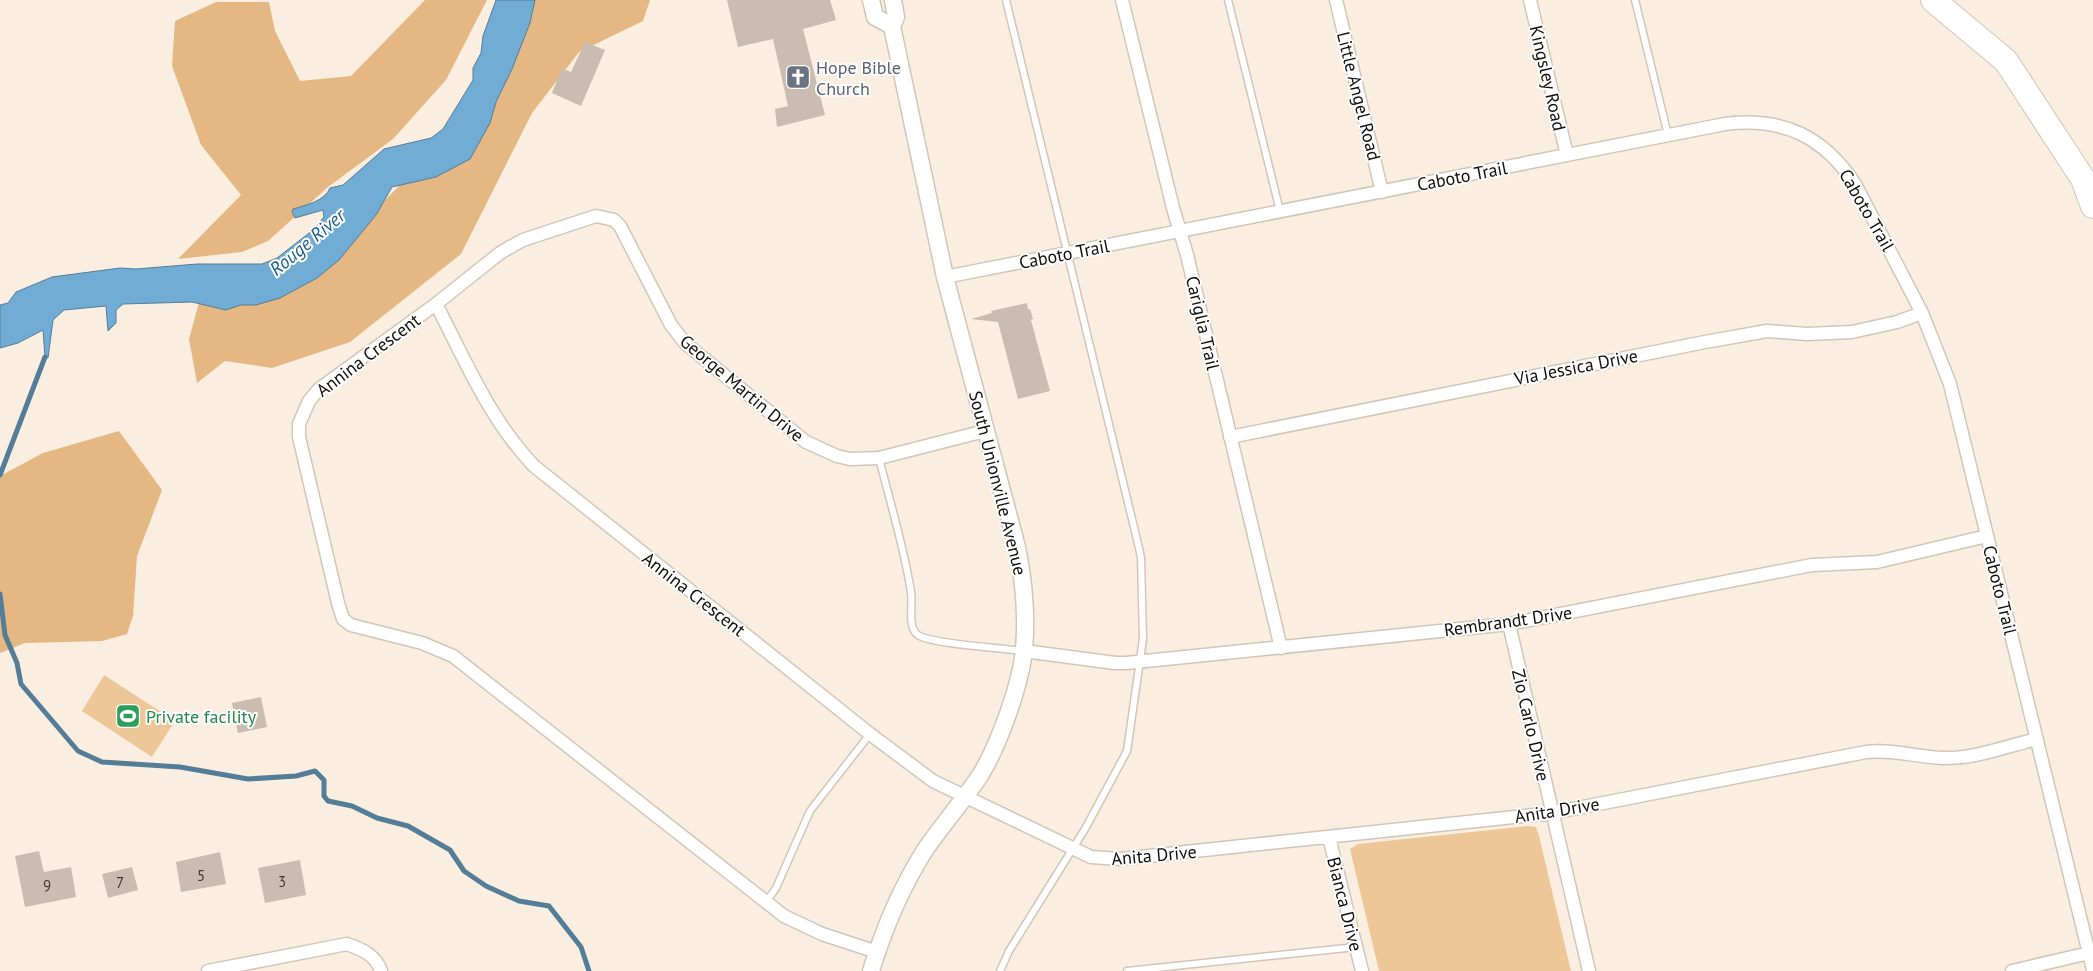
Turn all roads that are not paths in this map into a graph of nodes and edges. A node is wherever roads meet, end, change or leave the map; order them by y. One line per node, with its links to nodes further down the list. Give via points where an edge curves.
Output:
1 (872, 0): 10 (street, via 875,17)
2 (893, 0): 10 (street, South Unionville Avenue, via 896,16)
3 (1006, 0): 17 (lane)
4 (1122, 0): 16 (street, Cariglia Trail)
5 (1228, 0): 15 (lane)
6 (1336, 0): 13 (street, Little Angel Road)
7 (1530, 0): 12 (street, Kingsley Road)
8 (1635, 0): 11 (lane)
9 (1933, 0): 14 (highway, via 2006,61 2083,179)
10 (892, 26): 18 (street, South Unionville Avenue)
11 (1668, 135): 12 (street, Caboto Trail); 20 (street, Caboto Trail, via 1748,122 1776,124 1819,144 1843,166 1855,184)
12 (1567, 155): 13 (street, Caboto Trail)
13 (1382, 192): 15 (street, Caboto Trail)
14 (2093, 206)
15 (1280, 212): 16 (street, Caboto Trail)
16 (1179, 231): 17 (street, Caboto Trail); 22 (street, Cariglia Trail)
17 (1067, 253): 18 (street, Caboto Trail); 28 (lane, via 1142,558)
18 (945, 277): 21 (street, South Unionville Avenue)
19 (436, 304): 23 (street, George Martin Drive, via 500,253 523,240 587,218 604,216 620,226 671,325 685,344 806,442 850,459); 29 (street, Annina Crescent, via 495,417 534,466); 35 (street, Annina Crescent, via 319,389 303,411 299,424 301,455 343,619 356,627 422,643 454,656)
20 (1922, 313): 22 (street, Via Jessica Drive, via 1852,332 1807,334 1767,331 1722,339); 24 (street, Caboto Trail, via 1950,384)
21 (985, 431): 23 (street, George Martin Drive); 27 (street, South Unionville Avenue, via 1020,560 1024,591)
22 (1230, 437): 26 (street, Cariglia Trail)
23 (879, 458): 27 (lane, via 906,564 912,598 912,629 932,641)
24 (1987, 536): 25 (street, Rembrandt Drive, via 1877,562 1812,564); 30 (street, Caboto Trail)
25 (1509, 624): 26 (street, Rembrandt Drive); 32 (street, Zio Carlo Drive)
26 (1281, 648): 28 (street, Rembrandt Drive)
27 (1024, 651): 28 (street, Rembrandt Drive, via 1115,663); 31 (street, South Unionville Avenue, via 1001,731 987,762)
28 (1141, 662): 34 (lane, via 1128,751)
29 (870, 734): 31 (street, Annina Crescent, via 933,781); 35 (lane, via 810,811 776,888)
30 (2037, 739): 32 (street, Anita Drive, via 1962,757 1880,750 1866,752); 38 (street, Caboto Trail)
31 (964, 797): 34 (street, Annina Crescent); 37 (street, South Unionville Avenue, via 913,870 894,907)
32 (1552, 813): 33 (street, Anita Drive); 46 (street, Zio Carlo Drive)
33 (1329, 837): 34 (street, Anita Drive, via 1120,859 1091,857); 36 (street, Bianca Drive)
34 (1072, 849): 43 (lane)
35 (766, 902): 37 (street, Annina Crescent, via 792,920 822,934)
36 (1356, 947): 44 (lane); 45 (street, Bianca Drive)
37 (877, 952): 42 (street, South Unionville Avenue)
38 (2089, 953): 39 (street, Caboto Trail); 47 (street)
39 (2093, 970)
40 (208, 971): 41 (street, via 347,944 366,951 379,964)
41 (381, 971)
42 (872, 971)
43 (1000, 971)
44 (1127, 971)
45 (1362, 971)
46 (1589, 971)
47 (2012, 971)

